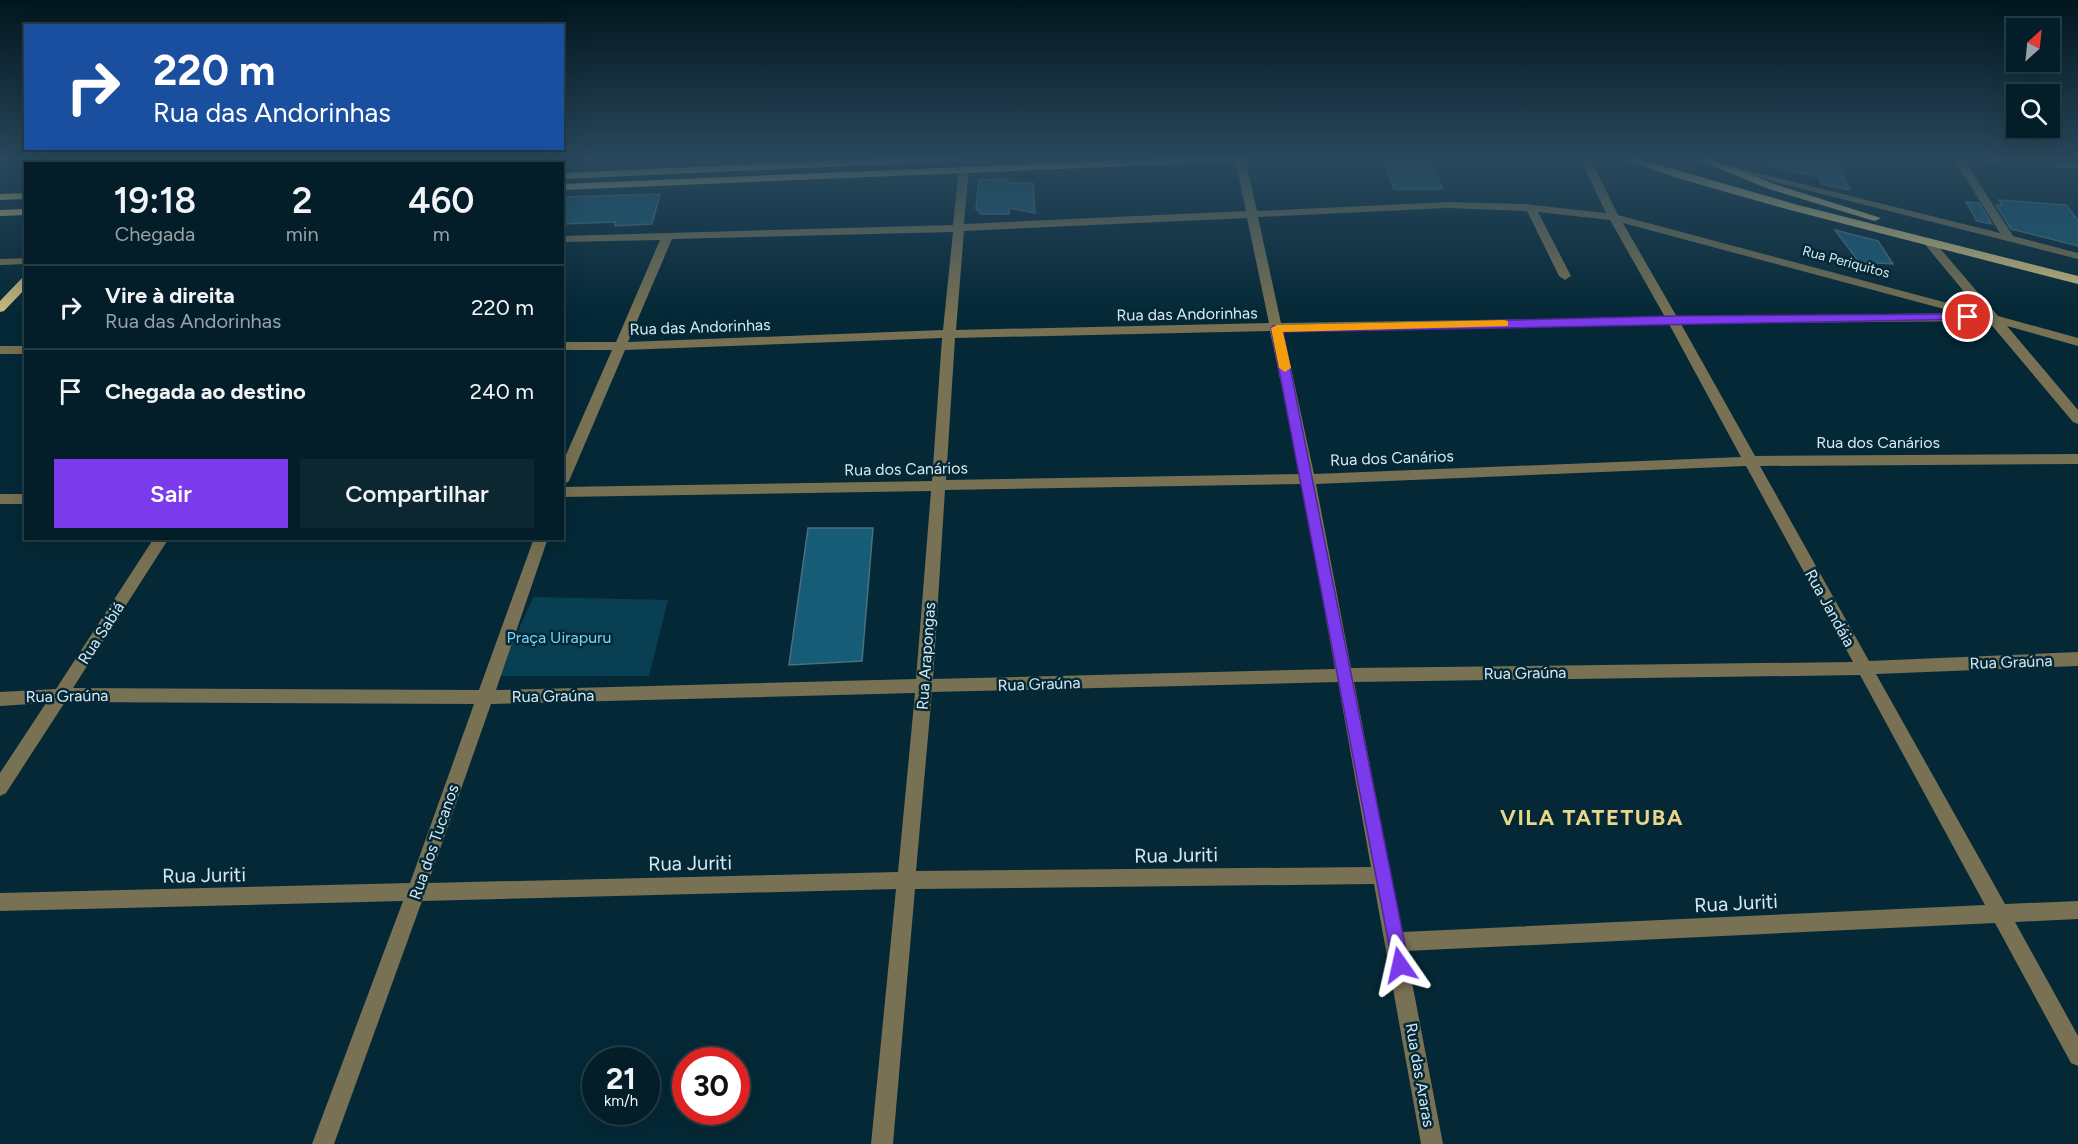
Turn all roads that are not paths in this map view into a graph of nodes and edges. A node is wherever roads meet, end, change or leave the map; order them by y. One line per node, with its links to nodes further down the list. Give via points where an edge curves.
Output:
1 (961, 211): 14 (street, Rua Arapongas)
2 (1309, 211): 12 (street, Rua Periquitos)
3 (1533, 211): 23 (street)
4 (1562, 211): 13 (street, Rua Periquitos)
5 (1611, 211): 13 (street, Rua Jandáia)
6 (1812, 211): 18 (main road)
7 (1853, 211): 22 (main road)
8 (1906, 211): 16 (street)
9 (1992, 211): 16 (street)
10 (24, 212): 11 (main road)
11 (0, 213)
12 (1253, 214): 14 (street, Rua Periquitos); 29 (street, Rua das Araras)
13 (1614, 217): 27 (street, Rua Periquitos); 28 (street, Rua Jandáia)
14 (960, 228): 15 (street, Rua Periquitos); 30 (street, Rua Arapongas)
15 (668, 235): 17 (street, Rua Periquitos); 33 (street)
16 (2008, 237): 19 (street)
17 (564, 239)
18 (1928, 241): 24 (main road); 27 (street)
19 (2078, 256)
20 (24, 261): 21 (street)
21 (0, 262)
22 (2078, 272)
23 (1565, 276)
24 (2078, 280)
25 (24, 283): 26 (main road)
26 (0, 308)
27 (1991, 317): 28 (street, Rua das Andorinhas); 31 (street, Rua Periquitos); 36 (street)
28 (1673, 320): 29 (street, Rua das Andorinhas); 38 (street, Rua Jandáia)
29 (1277, 328): 30 (street, Rua das Andorinhas); 40 (street, Rua das Araras)
30 (950, 334): 33 (street, Rua das Andorinhas); 41 (street, Rua Arapongas)
31 (2078, 342)
32 (564, 346): 33 (street, Rua das Andorinhas)
33 (621, 347): 39 (street)
34 (0, 350): 35 (street)
35 (24, 350)
36 (2078, 419)
37 (2078, 459): 38 (street, Rua dos Canários)
38 (1750, 462): 40 (street, Rua dos Canários); 48 (street, Rua Jandáia)
39 (564, 476)
40 (1308, 479): 41 (street, Rua dos Canários); 49 (street, Rua das Araras)
41 (939, 487): 42 (street, Rua dos Canários); 50 (street, Rua Arapongas)
42 (564, 492)
43 (0, 499): 44 (street)
44 (24, 499)
45 (161, 540): 51 (street, Rua Sabiá)
46 (540, 540): 52 (street, Rua dos Tucanos)
47 (2078, 659): 48 (street, Rua Graúna)
48 (1863, 668): 49 (street, Rua Graúna); 60 (street, Rua Jandáia)
49 (1344, 675): 50 (street, Rua Graúna); 55 (street, Rua das Araras)
50 (924, 687): 52 (street, Rua Graúna); 56 (street, Rua Arapongas)
51 (61, 695): 52 (street, Rua Graúna); 53 (street, Rua Graúna); 54 (street, Rua Sabiá)
52 (484, 697): 57 (street, Rua dos Tucanos)
53 (0, 699)
54 (0, 788)
55 (1382, 875): 56 (street, Rua Juriti); 61 (street, Rua das Araras)
56 (907, 880): 57 (street, Rua Juriti); 64 (street, Rua Arapongas)
57 (416, 892): 58 (street, Rua Juriti); 63 (street, Rua dos Tucanos)
58 (0, 902)
59 (2078, 910): 60 (street, Rua Juriti)
60 (2000, 913): 61 (street, Rua Juriti); 62 (street, Rua Jandáia)
61 (1396, 942): 65 (street, Rua das Araras)
62 (2078, 1056)
63 (323, 1144)
64 (882, 1144)
65 (1432, 1144)

